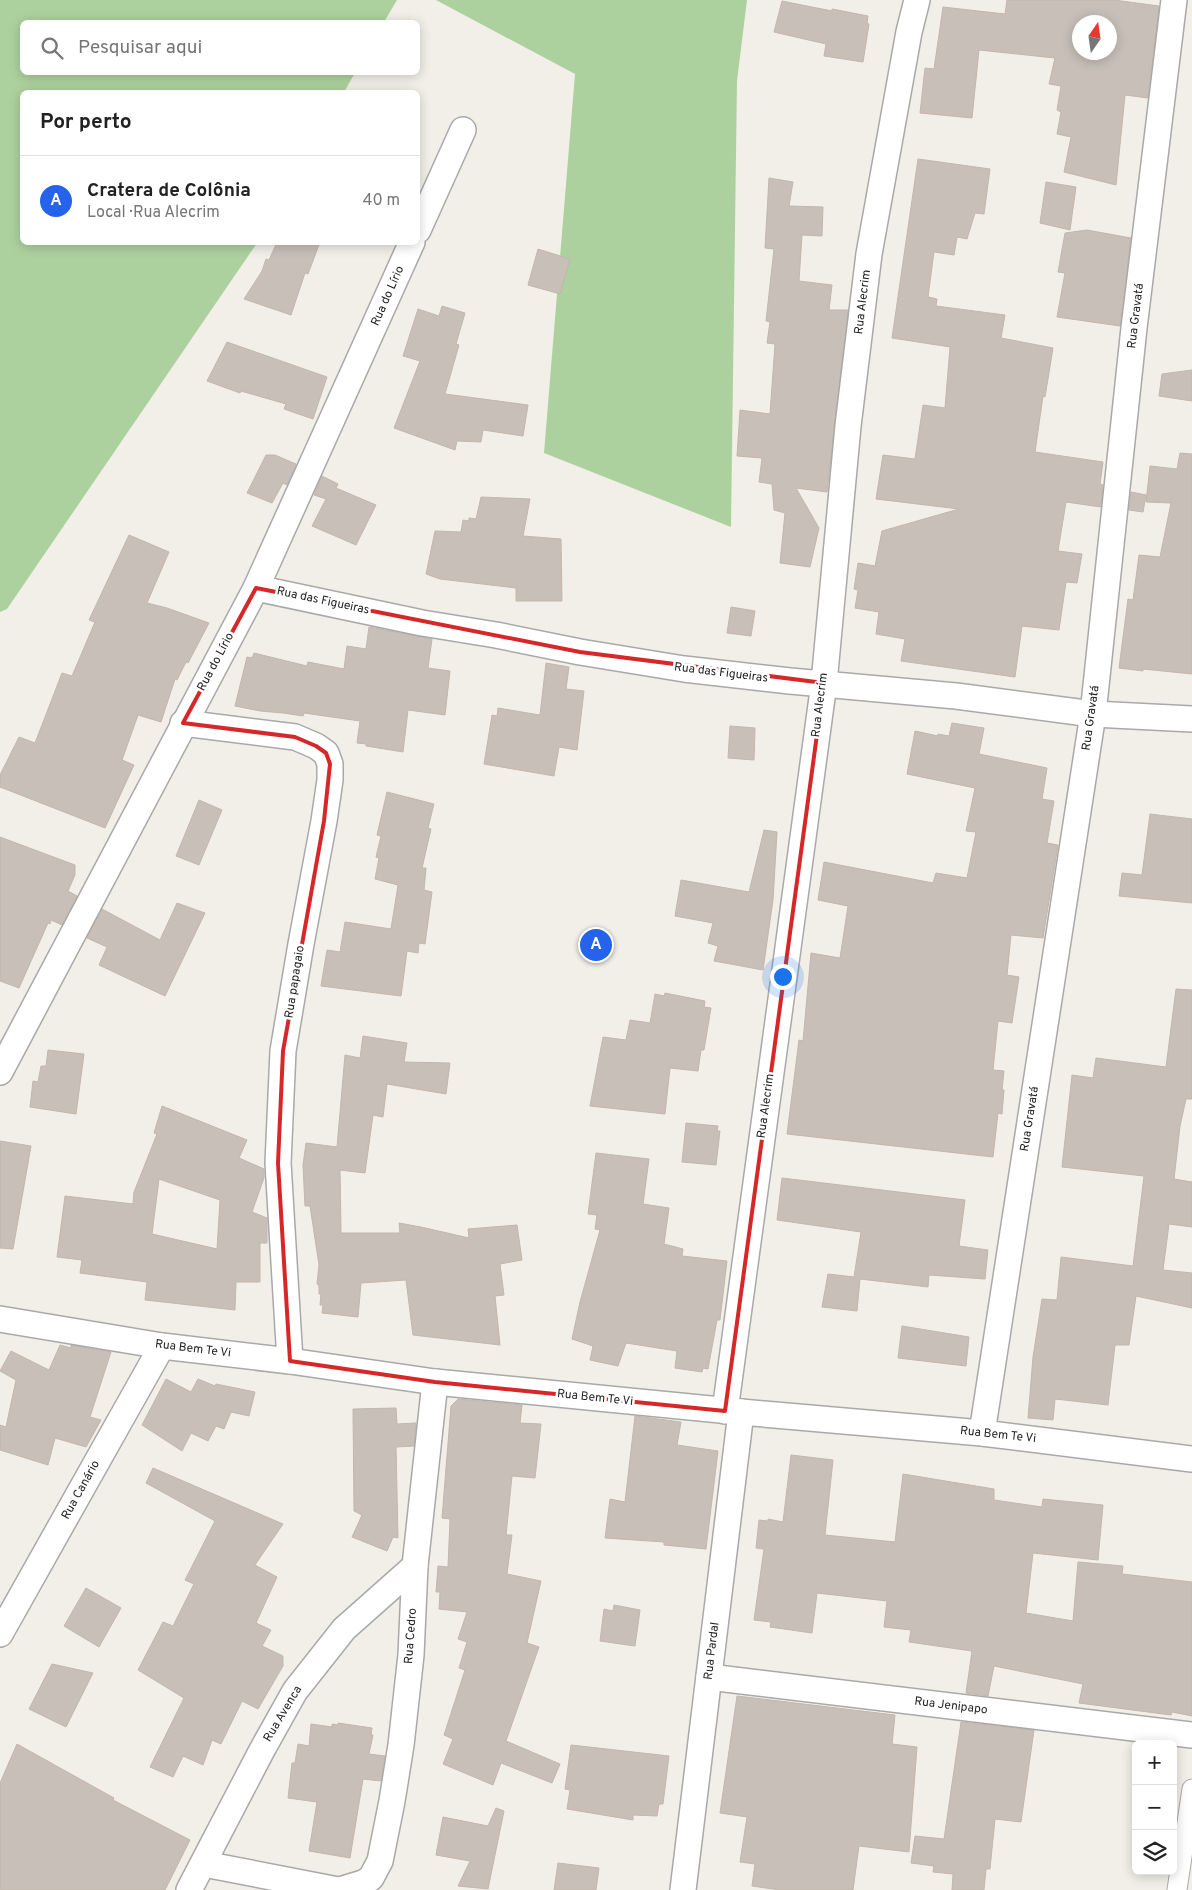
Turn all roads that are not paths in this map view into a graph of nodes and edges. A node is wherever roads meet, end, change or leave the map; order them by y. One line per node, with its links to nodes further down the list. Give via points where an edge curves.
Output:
1 (917, 0): 7 (street, Rua Alecrim, via 869,254 848,426)
2 (1174, 0): 8 (street, Rua Gravatá, via 1134,328)
3 (463, 130): 4 (street)
4 (420, 226)
5 (411, 245): 6 (street, Rua do Lírio)
6 (256, 588): 7 (street, Rua das Figueiras, via 580,652 684,669); 10 (street, Rua do Lírio)
7 (824, 683): 8 (street, Rua das Figueiras); 16 (street, Rua Alecrim)
8 (1093, 714): 9 (street, Rua das Figueiras); 17 (street, Rua Gravatá)
9 (1192, 719)
10 (183, 723): 11 (street, Rua do Lírio); 14 (street, Rua papagaio, via 294,737 326,753 330,764 324,821 284,1051 278,1163)
11 (0, 1072)
12 (0, 1319): 13 (street, Rua Bem Te Vi)
13 (162, 1346): 14 (street, Rua Bem Te Vi); 20 (street, Rua Canário)
14 (290, 1361): 15 (street, Rua Bem Te Vi)
15 (435, 1382): 16 (street, Rua Bem Te Vi); 19 (street, Rua Cedro)
16 (733, 1411): 17 (street, Rua Bem Te Vi); 21 (street, Rua Pardal)
17 (982, 1433): 18 (street, Rua Bem Te Vi)
18 (1192, 1458)
19 (416, 1566): 24 (street, Rua Avenca, via 344,1629 296,1691); 25 (street, Rua Cedro, via 401,1745 380,1861 371,1878)
20 (0, 1634)
21 (709, 1677): 22 (street, Rua Jenipapo); 27 (street, Rua Pardal)
22 (1192, 1734)
23 (1192, 1789): 28 (street)
24 (204, 1864): 25 (street); 26 (street, Rua Avenca)
25 (347, 1888)
26 (189, 1890)
27 (683, 1890)
28 (1177, 1890)

